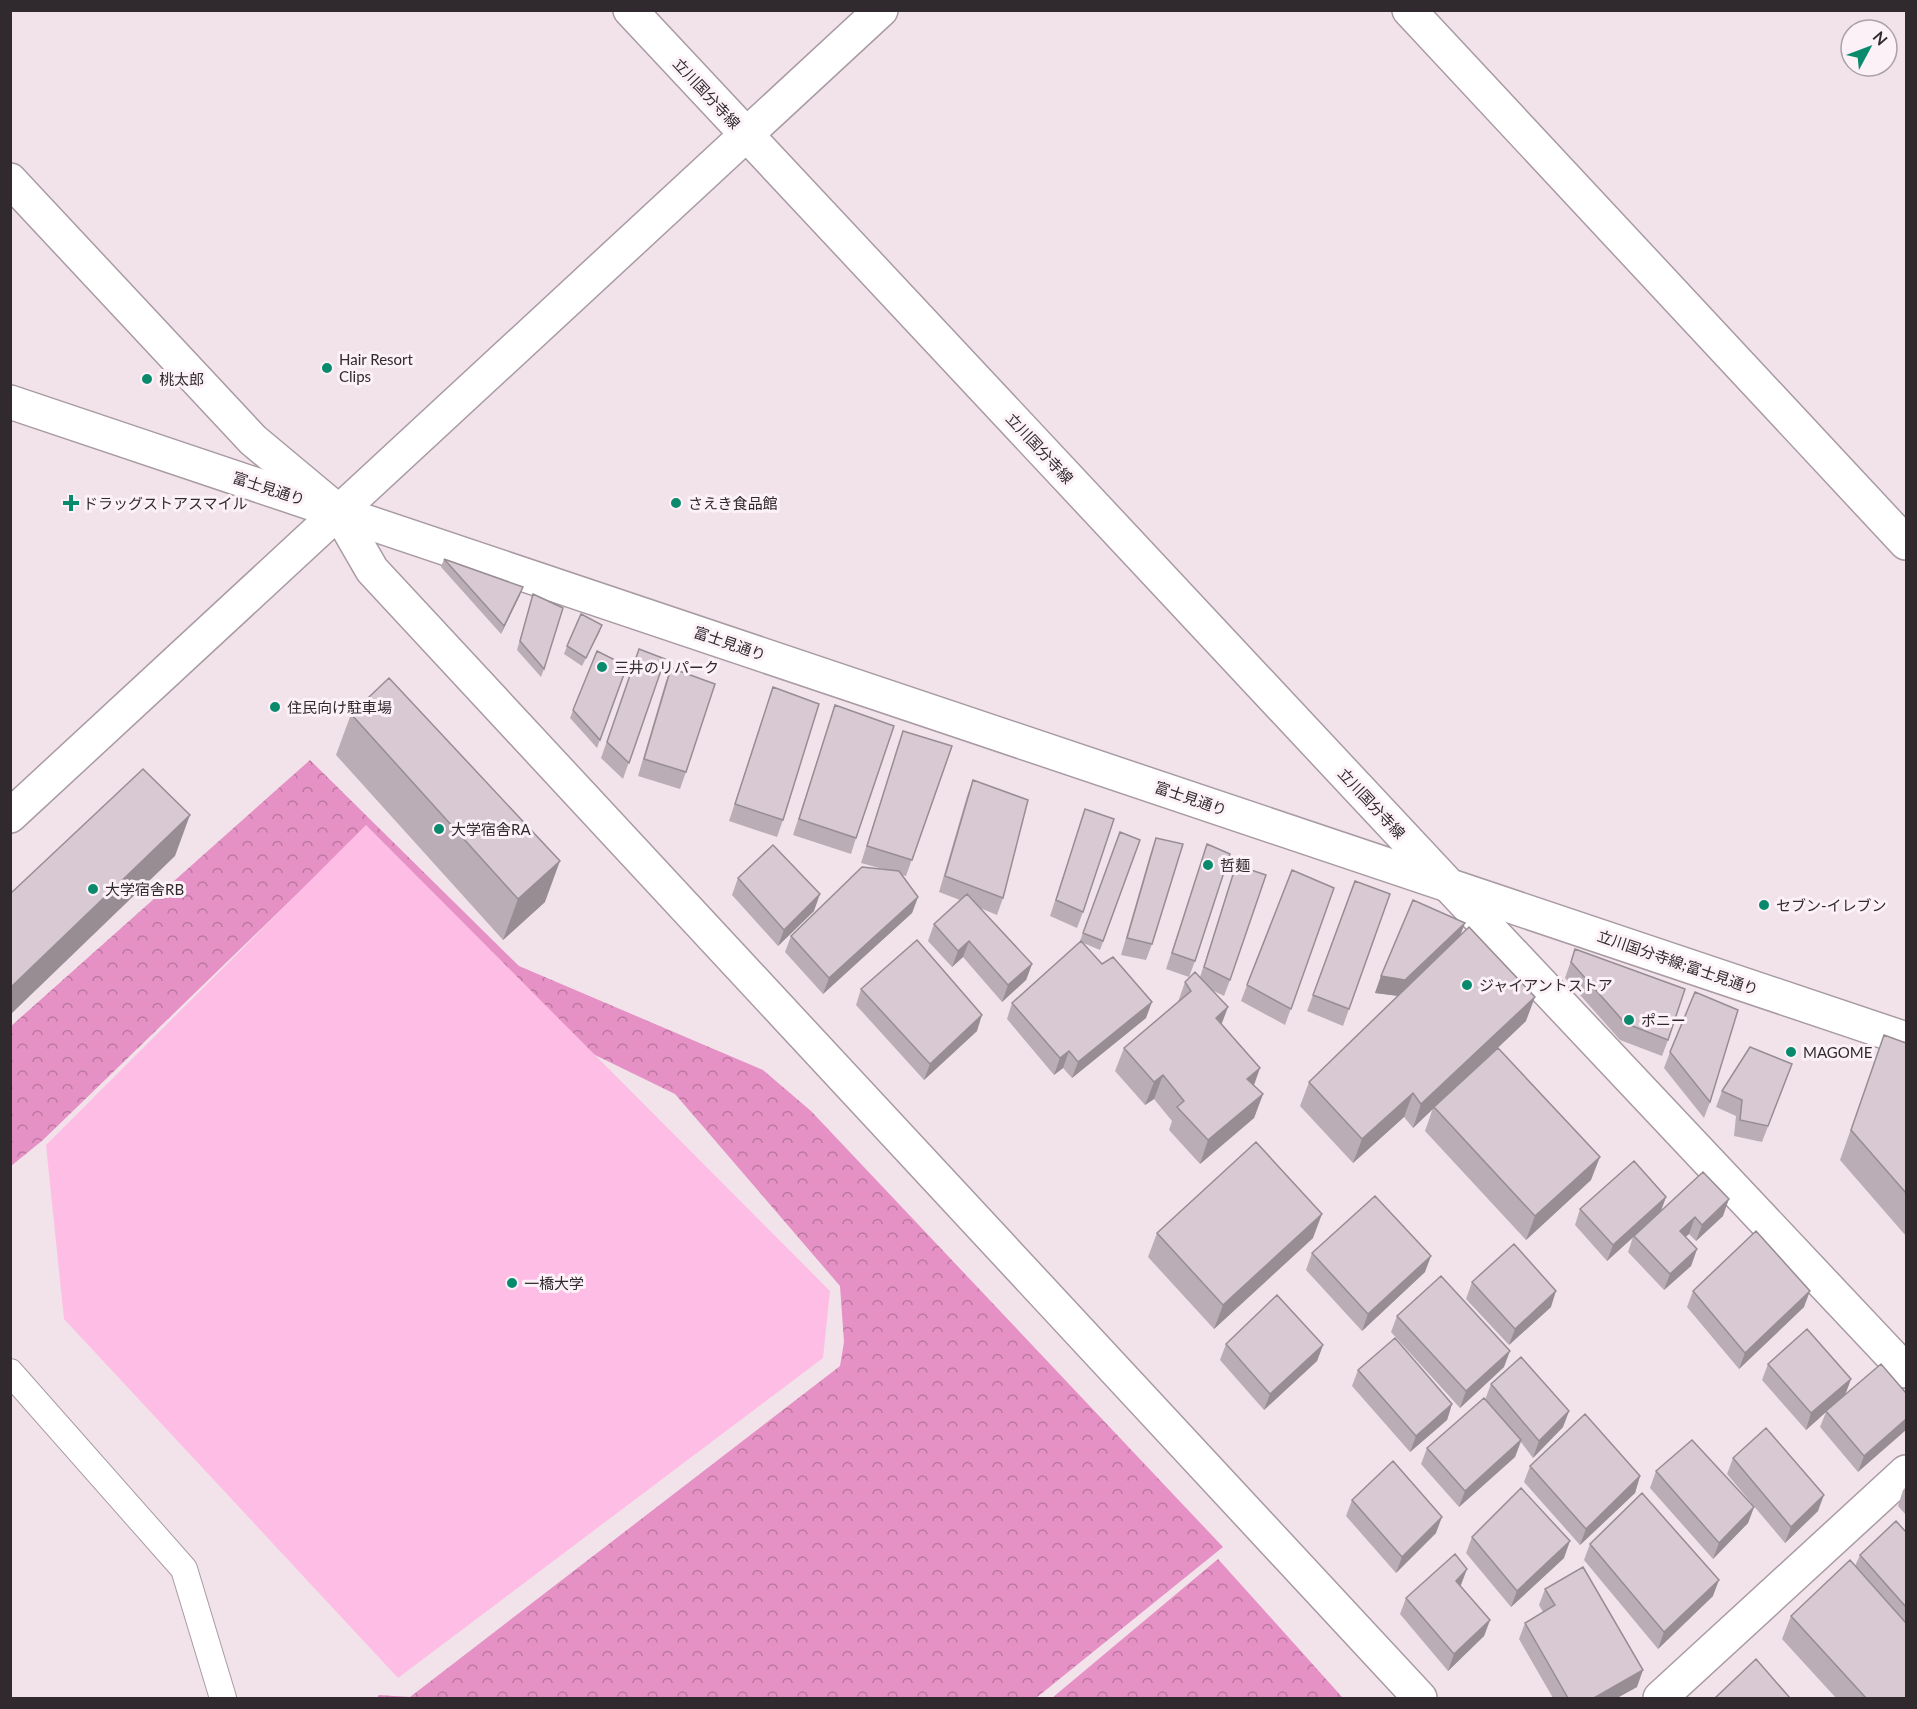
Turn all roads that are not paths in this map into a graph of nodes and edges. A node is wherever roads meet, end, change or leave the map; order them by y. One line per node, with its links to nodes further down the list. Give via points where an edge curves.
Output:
1 (630, 10): 4 (street, 立川国分寺線)
2 (881, 10): 4 (street)
3 (1409, 10): 8 (street)
4 (746, 135): 7 (street); 10 (street, 立川国分寺線)
5 (10, 180): 7 (street, via 253,440)
6 (10, 402): 7 (street, 富士見通り)
7 (338, 511): 9 (street); 10 (street, 富士見通り); 16 (street, via 372,570)
8 (1906, 543)
9 (10, 816)
10 (1449, 885): 11 (street, 立川国分寺線;富士見通り); 12 (street, 立川国分寺線)
11 (1906, 1039)
12 (1906, 1371)
13 (10, 1372): 15 (lane, via 184,1569)
14 (1906, 1472): 17 (street)
15 (223, 1698)
16 (1420, 1698)
17 (1660, 1698)

